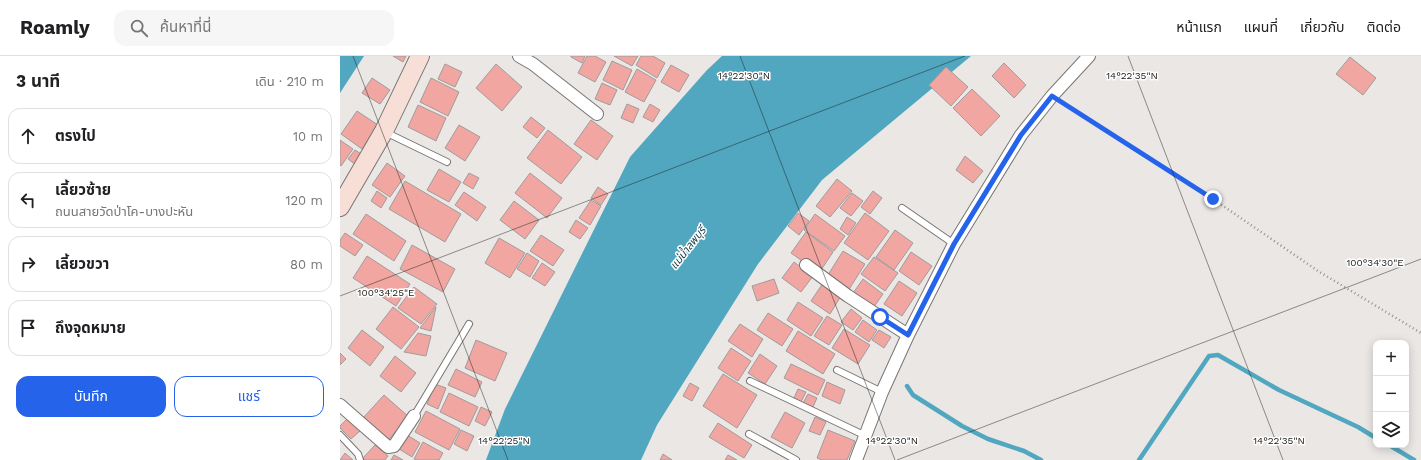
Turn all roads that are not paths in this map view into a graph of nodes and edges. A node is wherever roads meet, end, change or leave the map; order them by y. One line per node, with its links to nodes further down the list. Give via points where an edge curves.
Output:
1 (420, 56): 5 (main road)
2 (519, 56): 4 (street)
3 (1089, 56): 9 (street, via 1021,135)
4 (597, 114)
5 (384, 131): 6 (lane); 7 (main road)
6 (447, 162)
7 (340, 207)
8 (902, 208): 9 (lane)
9 (954, 244): 12 (street)
10 (806, 265): 12 (street)
11 (469, 324): 17 (lane)
12 (908, 335): 15 (street)
13 (837, 370): 15 (lane)
14 (750, 381): 20 (lane)
15 (882, 392): 20 (street)
16 (340, 405): 17 (street, via 388,447 394,446)
17 (414, 416)
18 (749, 434): 22 (lane)
19 (340, 435): 21 (lane, via 358,454)
20 (866, 436): 23 (street)
21 (360, 460)
22 (796, 460)
23 (856, 460)

